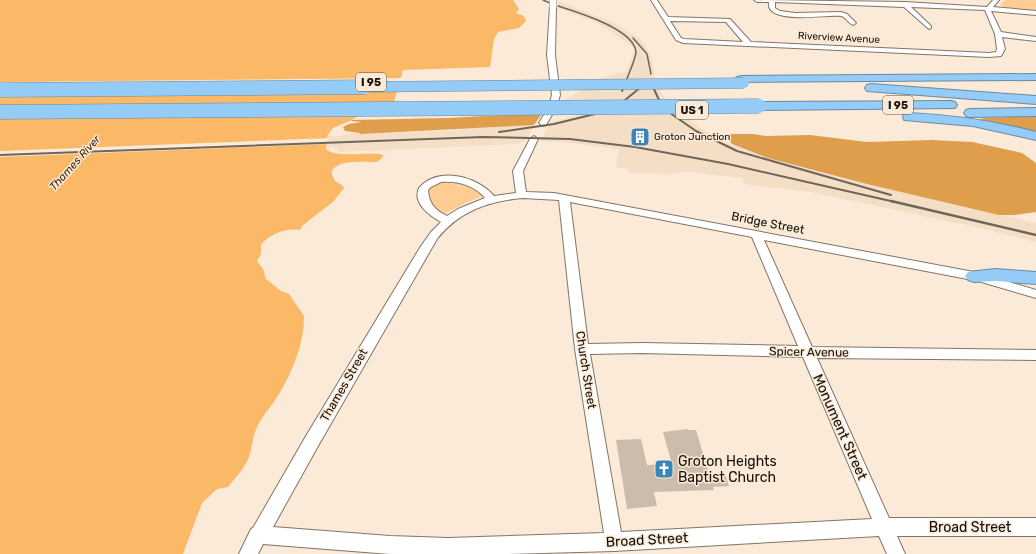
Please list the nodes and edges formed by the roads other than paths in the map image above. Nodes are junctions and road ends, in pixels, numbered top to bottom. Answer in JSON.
{"nodes":[{"id":1,"x":654,"y":0,"type":"edge"},
{"id":2,"x":758,"y":0,"type":"edge"},
{"id":3,"x":773,"y":0,"type":"edge"},
{"id":4,"x":927,"y":0,"type":"edge"},
{"id":5,"x":996,"y":0,"type":"edge"},
{"id":6,"x":553,"y":3,"type":"edge"},
{"id":7,"x":905,"y":4,"type":"junction"},
{"id":8,"x":934,"y":5,"type":"junction"},
{"id":9,"x":988,"y":8,"type":"junction"},
{"id":10,"x":1036,"y":13,"type":"edge"},
{"id":11,"x":665,"y":18,"type":"junction"},
{"id":12,"x":853,"y":23,"type":"dead end"},
{"id":13,"x":929,"y":27,"type":"dead end"},
{"id":14,"x":998,"y":34,"type":"junction"},
{"id":15,"x":1036,"y":38,"type":"edge"},
{"id":16,"x":748,"y":44,"type":"junction"},
{"id":17,"x":991,"y":64,"type":"junction"},
{"id":18,"x":1036,"y":71,"type":"edge"},
{"id":19,"x":1036,"y":77,"type":"edge"},
{"id":20,"x":803,"y":79,"type":"junction"},
{"id":21,"x":743,"y":81,"type":"junction"},
{"id":22,"x":0,"y":86,"type":"edge"},
{"id":23,"x":0,"y":90,"type":"edge"},
{"id":24,"x":1036,"y":100,"type":"edge"},
{"id":25,"x":1036,"y":105,"type":"edge"},
{"id":26,"x":619,"y":107,"type":"joint"},
{"id":27,"x":762,"y":110,"type":"junction"},
{"id":28,"x":0,"y":112,"type":"edge"},
{"id":29,"x":1036,"y":112,"type":"edge"},
{"id":30,"x":815,"y":115,"type":"junction"},
{"id":31,"x":1036,"y":136,"type":"edge"},
{"id":32,"x":521,"y":194,"type":"junction"},
{"id":33,"x":564,"y":198,"type":"junction"},
{"id":34,"x":492,"y":200,"type":"junction"},
{"id":35,"x":448,"y":221,"type":"junction"},
{"id":36,"x":756,"y":234,"type":"junction"},
{"id":37,"x":974,"y":276,"type":"junction"},
{"id":38,"x":1036,"y":278,"type":"edge"},
{"id":39,"x":1036,"y":294,"type":"edge"},
{"id":40,"x":582,"y":349,"type":"junction"},
{"id":41,"x":807,"y":352,"type":"junction"},
{"id":42,"x":1036,"y":355,"type":"edge"},
{"id":43,"x":885,"y":527,"type":"junction"},
{"id":44,"x":1036,"y":527,"type":"edge"},
{"id":45,"x":257,"y":535,"type":"junction"},
{"id":46,"x":614,"y":542,"type":"junction"},
{"id":47,"x":573,"y":549,"type":"edge"},
{"id":48,"x":248,"y":554,"type":"edge"},
{"id":49,"x":896,"y":554,"type":"edge"}],
"edges":[{"from":1,"to":11,"type":"street"},
{"from":2,"to":3,"type":"street"},
{"from":3,"to":7,"type":"street"},
{"from":3,"to":12,"type":"street"},
{"from":4,"to":8,"type":"street"},
{"from":5,"to":9,"type":"street"},
{"from":6,"to":32,"type":"street"},
{"from":7,"to":8,"type":"street"},
{"from":7,"to":13,"type":"street"},
{"from":8,"to":9,"type":"street"},
{"from":9,"to":10,"type":"street"},
{"from":9,"to":14,"type":"street"},
{"from":11,"to":16,"type":"street"},
{"from":11,"to":16,"type":"street","name":"Riverview Avenue"},
{"from":14,"to":15,"type":"street"},
{"from":14,"to":17,"type":"street"},
{"from":16,"to":17,"type":"street","name":"Riverview Avenue"},
{"from":17,"to":18,"type":"highway"},
{"from":17,"to":20,"type":"highway"},
{"from":19,"to":20,"type":"highway","number":"I 95"},
{"from":20,"to":21,"type":"highway","number":"I 95"},
{"from":21,"to":22,"type":"highway","number":"I 95"},
{"from":21,"to":23,"type":"highway","bridge":true},
{"from":21,"to":24,"type":"highway"},
{"from":25,"to":27,"type":"highway","number":"I 95"},
{"from":26,"to":27,"type":"highway","number":"US 1","bridge":true},
{"from":26,"to":28,"type":"highway","number":"I 95","bridge":true},
{"from":27,"to":30,"type":"highway","number":"US 1"},
{"from":29,"to":30,"type":"highway","number":"US 1"},
{"from":30,"to":31,"type":"highway"},
{"from":32,"to":33,"type":"street","name":"Bridge Street"},
{"from":32,"to":34,"type":"street","name":"Bridge Street"},
{"from":33,"to":36,"type":"street","name":"Bridge Street"},
{"from":33,"to":40,"type":"street","name":"Church Street"},
{"from":34,"to":35,"type":"street","name":"Bridge Street"},
{"from":34,"to":35,"type":"street"},
{"from":35,"to":45,"type":"street","name":"Thames Street"},
{"from":36,"to":37,"type":"street","name":"Bridge Street"},
{"from":36,"to":41,"type":"street","name":"Monument Street"},
{"from":37,"to":38,"type":"highway"},
{"from":37,"to":39,"type":"street","name":"Bridge Street"},
{"from":40,"to":41,"type":"street","name":"Spicer Avenue"},
{"from":40,"to":46,"type":"street","name":"Church Street"},
{"from":41,"to":42,"type":"street","name":"Spicer Avenue"},
{"from":41,"to":43,"type":"street","name":"Monument Street"},
{"from":43,"to":44,"type":"street","name":"Broad Street"},
{"from":43,"to":46,"type":"street","name":"Broad Street"},
{"from":43,"to":49,"type":"street","name":"Monument Street"},
{"from":45,"to":47,"type":"street","name":"Broad Street"},
{"from":45,"to":48,"type":"street","name":"Thames Street"},
{"from":46,"to":47,"type":"street","name":"Broad Street"}]}
